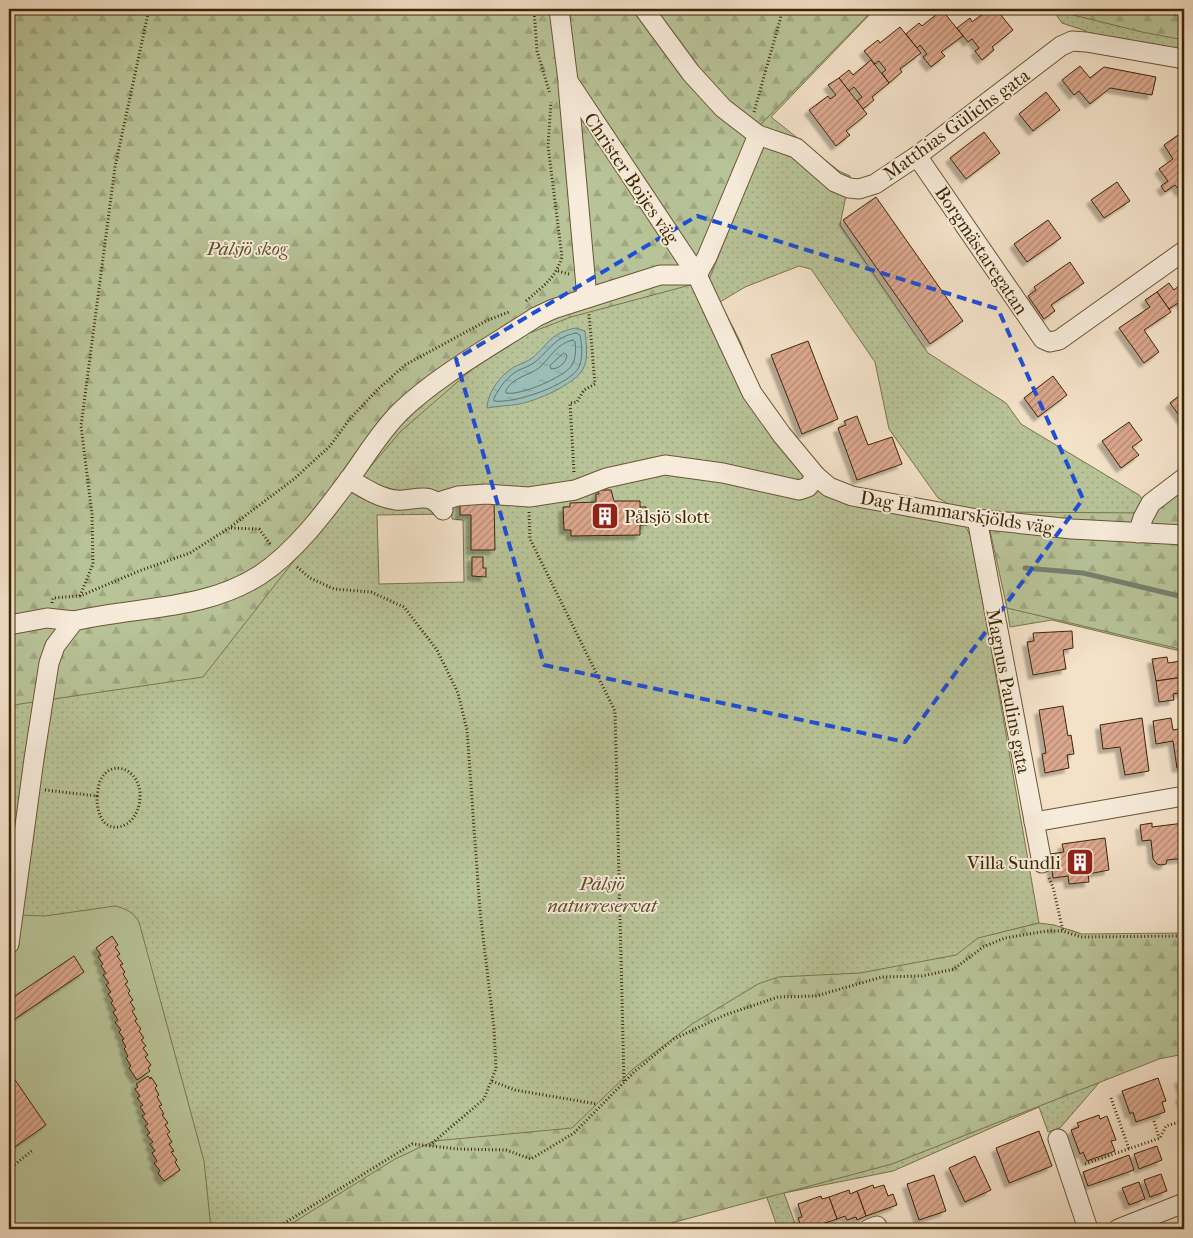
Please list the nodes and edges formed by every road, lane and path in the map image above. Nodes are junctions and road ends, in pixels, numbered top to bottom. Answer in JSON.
{"nodes":[{"id":1,"x":149,"y":9,"type":"edge"},
{"id":2,"x":534,"y":9,"type":"edge"},
{"id":3,"x":559,"y":9,"type":"edge"},
{"id":4,"x":644,"y":9,"type":"edge"},
{"id":5,"x":782,"y":9,"type":"edge"},
{"id":6,"x":1155,"y":9,"type":"edge"},
{"id":7,"x":1184,"y":16,"type":"edge"},
{"id":8,"x":1184,"y":59,"type":"edge"},
{"id":9,"x":568,"y":82,"type":"junction"},
{"id":10,"x":753,"y":132,"type":"junction"},
{"id":11,"x":917,"y":156,"type":"junction"},
{"id":12,"x":1184,"y":251,"type":"edge"},
{"id":13,"x":697,"y":275,"type":"junction"},
{"id":14,"x":588,"y":298,"type":"junction"},
{"id":15,"x":523,"y":303,"type":"dead end"},
{"id":16,"x":517,"y":309,"type":"dead end"},
{"id":17,"x":816,"y":476,"type":"junction"},
{"id":18,"x":1184,"y":478,"type":"edge"},
{"id":19,"x":349,"y":479,"type":"junction"},
{"id":20,"x":575,"y":490,"type":"junction"},
{"id":21,"x":529,"y":496,"type":"junction"},
{"id":22,"x":977,"y":519,"type":"junction"},
{"id":23,"x":229,"y":528,"type":"junction"},
{"id":24,"x":1138,"y":533,"type":"junction"},
{"id":25,"x":1184,"y":535,"type":"edge"},
{"id":26,"x":284,"y":556,"type":"junction"},
{"id":27,"x":74,"y":621,"type":"junction"},
{"id":28,"x":9,"y":625,"type":"edge"},
{"id":29,"x":30,"y":788,"type":"junction"},
{"id":30,"x":97,"y":796,"type":"junction"},
{"id":31,"x":1184,"y":796,"type":"edge"},
{"id":32,"x":1034,"y":822,"type":"junction"},
{"id":33,"x":1042,"y":863,"type":"joint"},
{"id":34,"x":1062,"y":931,"type":"junction"},
{"id":35,"x":1184,"y":936,"type":"edge"},
{"id":36,"x":9,"y":944,"type":"edge"},
{"id":37,"x":492,"y":1081,"type":"junction"},
{"id":38,"x":624,"y":1081,"type":"junction"},
{"id":39,"x":1111,"y":1098,"type":"dead end"},
{"id":40,"x":597,"y":1104,"type":"dead end"},
{"id":41,"x":1183,"y":1120,"type":"edge"},
{"id":42,"x":1154,"y":1121,"type":"dead end"},
{"id":43,"x":1160,"y":1138,"type":"junction"},
{"id":44,"x":1058,"y":1139,"type":"dead end"},
{"id":45,"x":429,"y":1146,"type":"junction"},
{"id":46,"x":1129,"y":1149,"type":"junction"},
{"id":47,"x":33,"y":1150,"type":"dead end"},
{"id":48,"x":9,"y":1169,"type":"edge"},
{"id":49,"x":1068,"y":1170,"type":"junction"},
{"id":50,"x":1184,"y":1203,"type":"edge"},
{"id":51,"x":9,"y":1222,"type":"edge"},
{"id":52,"x":19,"y":1229,"type":"edge"},
{"id":53,"x":275,"y":1229,"type":"edge"},
{"id":54,"x":1088,"y":1229,"type":"edge"},
{"id":55,"x":1118,"y":1229,"type":"edge"}],
"edges":[{"from":1,"to":23,"type":"path"},
{"from":2,"to":15,"type":"path"},
{"from":3,"to":9,"type":"street","name":"Christer Boijes väg"},
{"from":4,"to":10,"type":"street","name":"Matthias Gülichs gata"},
{"from":5,"to":10,"type":"path"},
{"from":6,"to":7,"type":"path"},
{"from":8,"to":11,"type":"street","name":"Matthias Gülichs gata"},
{"from":9,"to":13,"type":"street","name":"Christer Boijes väg"},
{"from":9,"to":14,"type":"street","name":"Christer Boijes väg"},
{"from":10,"to":11,"type":"street","name":"Matthias Gülichs gata"},
{"from":10,"to":13,"type":"street"},
{"from":11,"to":12,"type":"street","name":"Borgmästaregatan"},
{"from":13,"to":14,"type":"street"},
{"from":13,"to":17,"type":"street","name":"Dag Hammarskjölds väg"},
{"from":14,"to":19,"type":"street"},
{"from":14,"to":20,"type":"path"},
{"from":16,"to":23,"type":"path"},
{"from":17,"to":20,"type":"street"},
{"from":17,"to":22,"type":"street","name":"Dag Hammarskjölds väg"},
{"from":18,"to":24,"type":"street"},
{"from":19,"to":21,"type":"street"},
{"from":19,"to":26,"type":"street"},
{"from":20,"to":21,"type":"street"},
{"from":21,"to":38,"type":"path"},
{"from":22,"to":24,"type":"street","name":"Dag Hammarskjölds väg"},
{"from":22,"to":32,"type":"street","name":"Magnus Paulins gata"},
{"from":23,"to":26,"type":"path"},
{"from":24,"to":25,"type":"street","name":"Dag Hammarskjölds väg"},
{"from":26,"to":27,"type":"street"},
{"from":26,"to":37,"type":"path"},
{"from":27,"to":28,"type":"street"},
{"from":27,"to":29,"type":"street"},
{"from":29,"to":30,"type":"path"},
{"from":29,"to":36,"type":"street"},
{"from":30,"to":30,"type":"path"},
{"from":31,"to":32,"type":"street"},
{"from":32,"to":33,"type":"street","name":"Magnus Paulins gata"},
{"from":33,"to":34,"type":"path"},
{"from":34,"to":35,"type":"path"},
{"from":34,"to":38,"type":"path"},
{"from":37,"to":40,"type":"path"},
{"from":37,"to":45,"type":"path"},
{"from":38,"to":45,"type":"path"},
{"from":39,"to":46,"type":"path"},
{"from":41,"to":43,"type":"path"},
{"from":42,"to":43,"type":"path"},
{"from":43,"to":46,"type":"path"},
{"from":44,"to":49,"type":"street"},
{"from":45,"to":53,"type":"path"},
{"from":46,"to":49,"type":"path"},
{"from":47,"to":48,"type":"path"},
{"from":49,"to":54,"type":"street"},
{"from":50,"to":55,"type":"street"},
{"from":51,"to":52,"type":"path"}]}
